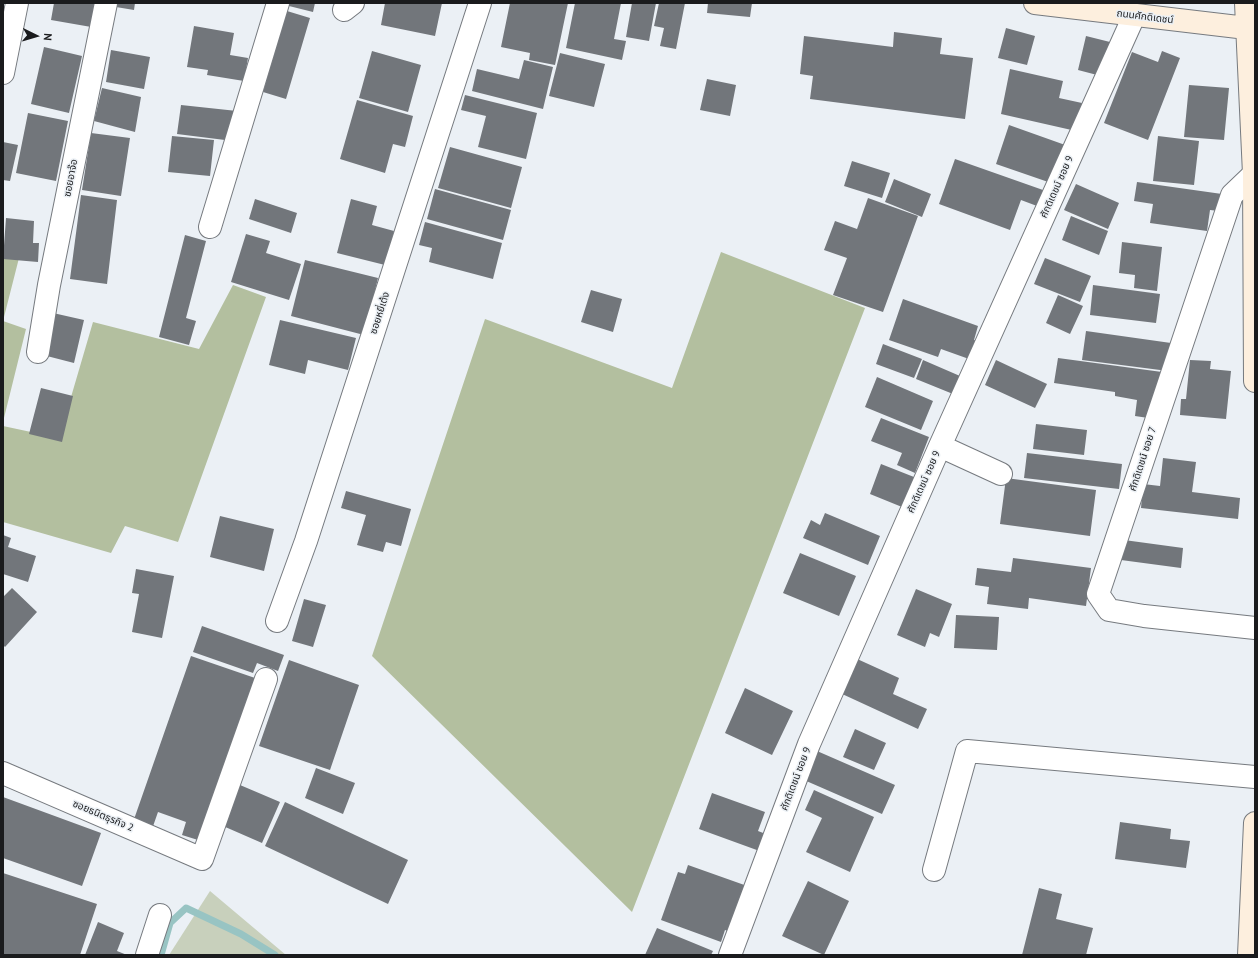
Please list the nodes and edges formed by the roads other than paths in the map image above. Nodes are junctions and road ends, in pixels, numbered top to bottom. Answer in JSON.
{"nodes":[{"id":1,"x":17,"y":3,"type":"edge"},
{"id":2,"x":106,"y":3,"type":"edge"},
{"id":3,"x":278,"y":3,"type":"edge"},
{"id":4,"x":480,"y":3,"type":"edge"},
{"id":5,"x":1035,"y":3,"type":"edge"},
{"id":6,"x":1246,"y":3,"type":"edge"},
{"id":7,"x":1134,"y":16,"type":"junction"},
{"id":8,"x":1251,"y":29,"type":"edge"},
{"id":9,"x":3,"y":74,"type":"edge"},
{"id":10,"x":1254,"y":174,"type":"junction"},
{"id":11,"x":210,"y":227,"type":"dead end"},
{"id":12,"x":38,"y":352,"type":"dead end"},
{"id":13,"x":1255,"y":381,"type":"edge"},
{"id":14,"x":940,"y":446,"type":"junction"},
{"id":15,"x":1001,"y":474,"type":"dead end"},
{"id":16,"x":277,"y":621,"type":"dead end"},
{"id":17,"x":1255,"y":628,"type":"edge"},
{"id":18,"x":266,"y":679,"type":"dead end"},
{"id":19,"x":3,"y":773,"type":"edge"},
{"id":20,"x":1255,"y":777,"type":"edge"},
{"id":21,"x":1255,"y":823,"type":"edge"},
{"id":22,"x":934,"y":870,"type":"dead end"},
{"id":23,"x":160,"y":915,"type":"dead end"},
{"id":24,"x":147,"y":955,"type":"edge"},
{"id":25,"x":730,"y":955,"type":"edge"},
{"id":26,"x":1249,"y":955,"type":"edge"}],
"edges":[{"from":1,"to":9,"type":"street"},
{"from":2,"to":12,"type":"street","name":"ซอยอาจ๊อ"},
{"from":3,"to":11,"type":"street"},
{"from":4,"to":16,"type":"street","name":"ซอยหยี่เต้ง"},
{"from":5,"to":7,"type":"main road","name":"ถนนศักดิเดชน์"},
{"from":6,"to":8,"type":"main road"},
{"from":7,"to":8,"type":"main road","name":"ถนนศักดิเดชน์"},
{"from":7,"to":14,"type":"street","name":"ศักดิเดชน์ ซอย 9"},
{"from":8,"to":10,"type":"main road"},
{"from":10,"to":13,"type":"main road"},
{"from":10,"to":17,"type":"street","name":"ศักดิเดชน์ ซอย 7"},
{"from":14,"to":15,"type":"street"},
{"from":14,"to":25,"type":"street","name":"ศักดิเดชน์ ซอย 9"},
{"from":18,"to":19,"type":"street","name":"ซอยธนิตธุรกิจ 2"},
{"from":20,"to":22,"type":"street"},
{"from":21,"to":26,"type":"main road"},
{"from":23,"to":24,"type":"street"}]}
